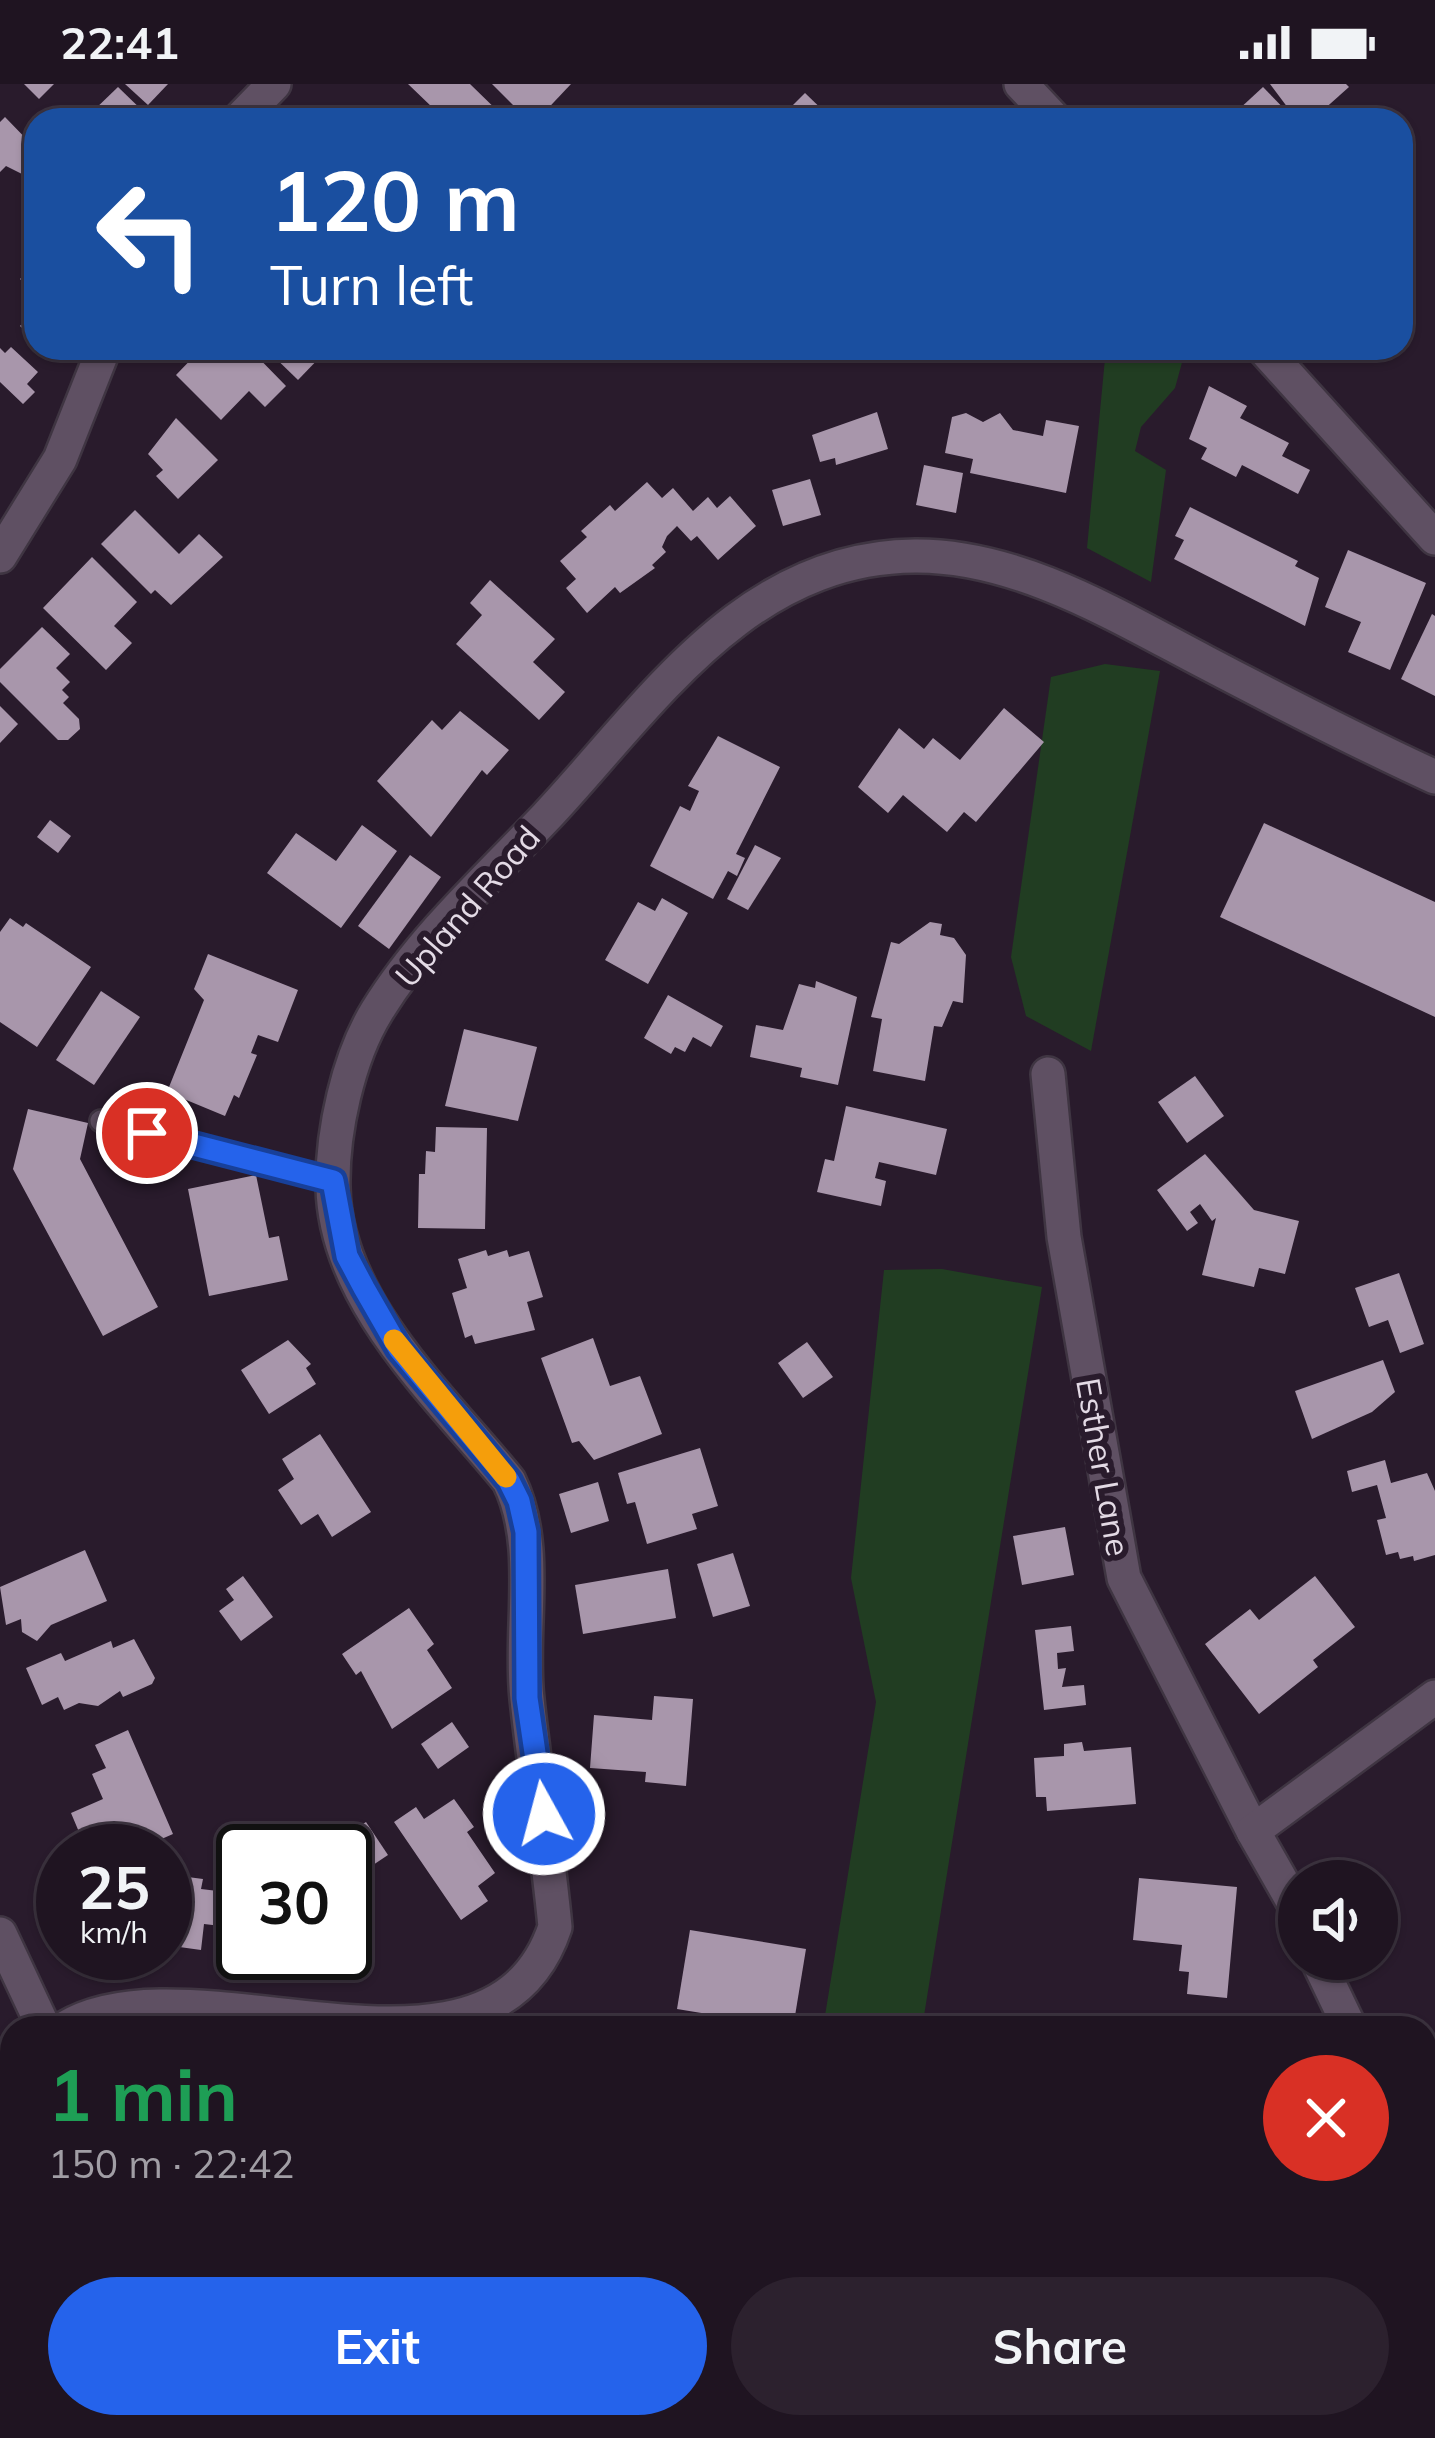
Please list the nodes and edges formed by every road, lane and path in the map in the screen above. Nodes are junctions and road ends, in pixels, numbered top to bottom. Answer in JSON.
{"nodes":[{"id":1,"x":274,"y":84,"type":"edge"},
{"id":2,"x":1021,"y":84,"type":"edge"},
{"id":3,"x":251,"y":108,"type":"edge"},
{"id":4,"x":1044,"y":108,"type":"edge"},
{"id":5,"x":99,"y":360,"type":"edge"},
{"id":6,"x":1273,"y":360,"type":"edge"},
{"id":7,"x":1435,"y":538,"type":"edge"},
{"id":8,"x":0,"y":556,"type":"edge"},
{"id":9,"x":1435,"y":777,"type":"edge"},
{"id":10,"x":1048,"y":1075,"type":"dead end"},
{"id":11,"x":101,"y":1121,"type":"dead end"},
{"id":12,"x":333,"y":1181,"type":"junction"},
{"id":13,"x":1435,"y":1697,"type":"edge"},
{"id":14,"x":1253,"y":1831,"type":"junction"},
{"id":15,"x":1278,"y":1875,"type":"edge"},
{"id":16,"x":0,"y":1934,"type":"edge"},
{"id":17,"x":1326,"y":1980,"type":"edge"},
{"id":18,"x":38,"y":2016,"type":"edge"},
{"id":19,"x":85,"y":2016,"type":"edge"},
{"id":20,"x":274,"y":2016,"type":"edge"},
{"id":21,"x":463,"y":2016,"type":"edge"},
{"id":22,"x":1344,"y":2016,"type":"edge"}],
"edges":[{"from":1,"to":3,"type":"street"},
{"from":2,"to":4,"type":"street"},
{"from":5,"to":8,"type":"street"},
{"from":6,"to":7,"type":"street"},
{"from":9,"to":12,"type":"street","name":"Upland Road"},
{"from":10,"to":14,"type":"street","name":"Esther Lane"},
{"from":11,"to":12,"type":"lane"},
{"from":12,"to":21,"type":"street","name":"Upland Road"},
{"from":13,"to":14,"type":"street"},
{"from":14,"to":15,"type":"street","name":"Esther Lane"},
{"from":16,"to":18,"type":"street"},
{"from":17,"to":22,"type":"street"},
{"from":19,"to":20,"type":"street","name":"Upland Road"}]}
